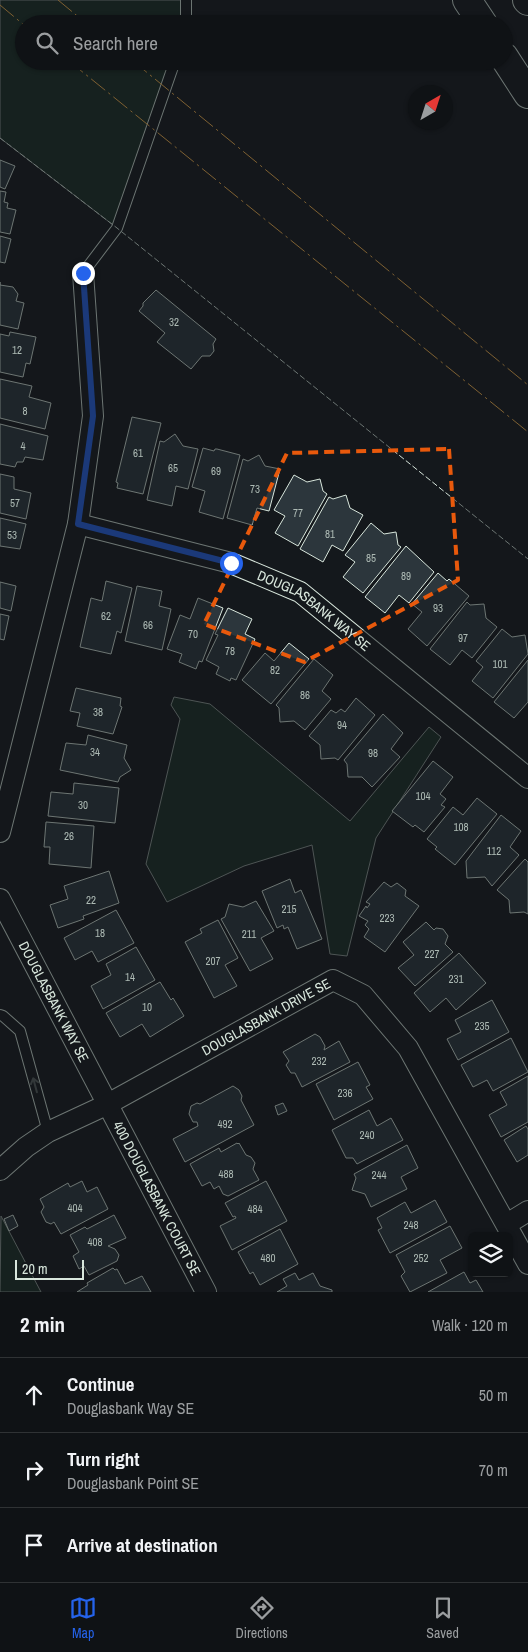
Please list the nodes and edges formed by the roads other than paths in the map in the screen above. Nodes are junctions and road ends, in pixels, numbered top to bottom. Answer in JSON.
{"nodes":[{"id":1,"x":186,"y":0,"type":"edge"},
{"id":2,"x":467,"y":0,"type":"edge"},
{"id":3,"x":186,"y":15,"type":"edge"},
{"id":4,"x":476,"y":15,"type":"edge"},
{"id":5,"x":172,"y":70,"type":"edge"},
{"id":6,"x":512,"y":70,"type":"edge"},
{"id":7,"x":528,"y":94,"type":"edge"},
{"id":8,"x":83,"y":273,"type":"joint"},
{"id":9,"x":78,"y":524,"type":"junction"},
{"id":10,"x":528,"y":778,"type":"edge"},
{"id":11,"x":0,"y":832,"type":"edge"},
{"id":12,"x":0,"y":899,"type":"edge"},
{"id":13,"x":0,"y":1015,"type":"edge"},
{"id":14,"x":106,"y":1104,"type":"junction"},
{"id":15,"x":48,"y":1132,"type":"junction"},
{"id":16,"x":0,"y":1170,"type":"edge"},
{"id":17,"x":528,"y":1211,"type":"edge"},
{"id":18,"x":507,"y":1224,"type":"junction"},
{"id":19,"x":528,"y":1264,"type":"edge"},
{"id":20,"x":206,"y":1292,"type":"edge"}],
"edges":[{"from":1,"to":3,"type":"lane"},
{"from":2,"to":4,"type":"highway"},
{"from":5,"to":8,"type":"lane"},
{"from":6,"to":7,"type":"highway"},
{"from":8,"to":9,"type":"street"},
{"from":9,"to":10,"type":"street","name":"DOUGLASBANK WAY SE"},
{"from":9,"to":11,"type":"street"},
{"from":12,"to":14,"type":"street","name":"DOUGLASBANK WAY SE"},
{"from":15,"to":13,"type":"lane","one_way":true},
{"from":14,"to":15,"type":"street","name":"DOUGLASBANK DRIVE SE"},
{"from":14,"to":18,"type":"street","name":"DOUGLASBANK DRIVE SE"},
{"from":14,"to":20,"type":"street","name":"400 DOUGLASBANK COURT SE"},
{"from":15,"to":16,"type":"street","name":"DOUGLASBANK DRIVE SE"},
{"from":17,"to":18,"type":"street"},
{"from":18,"to":19,"type":"street","name":"DOUGLASBANK DRIVE SE"}]}
